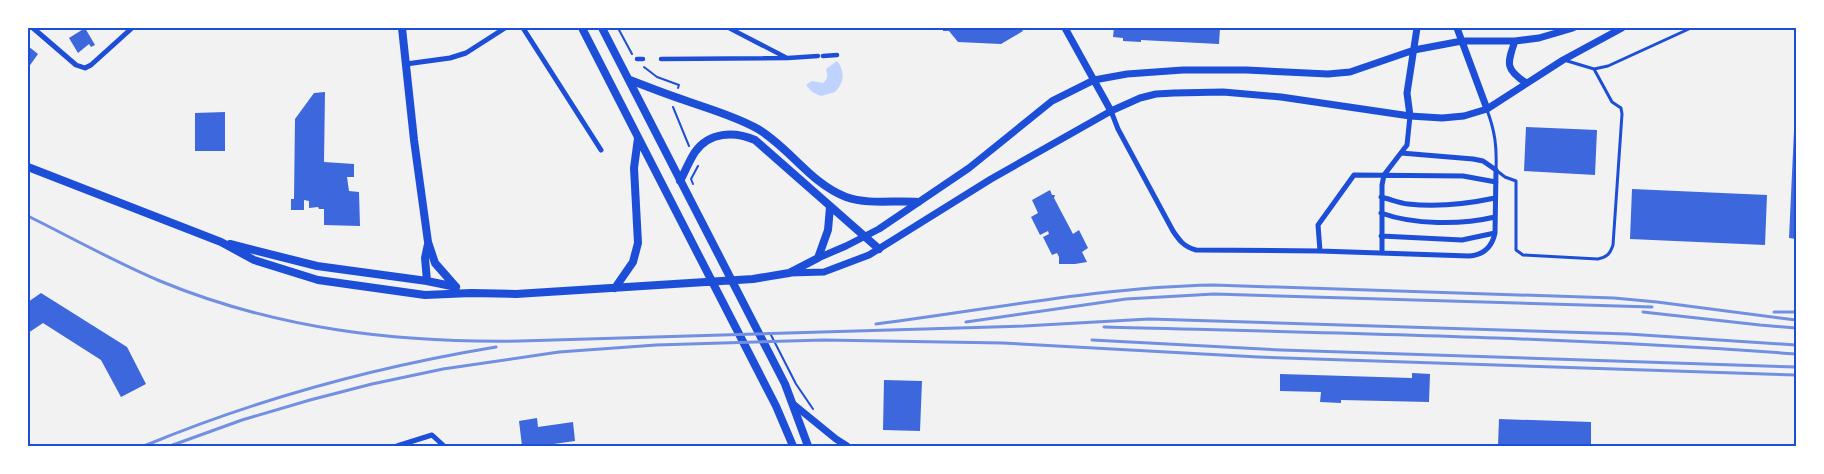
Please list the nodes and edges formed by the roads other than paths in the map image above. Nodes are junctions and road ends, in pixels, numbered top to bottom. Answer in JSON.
{"nodes":[{"id":1,"x":33,"y":28,"type":"edge"},
{"id":2,"x":132,"y":28,"type":"edge"},
{"id":3,"x":402,"y":28,"type":"edge"},
{"id":4,"x":505,"y":28,"type":"edge"},
{"id":5,"x":523,"y":28,"type":"edge"},
{"id":6,"x":582,"y":28,"type":"edge"},
{"id":7,"x":602,"y":28,"type":"edge"},
{"id":8,"x":729,"y":28,"type":"edge"},
{"id":9,"x":1065,"y":28,"type":"edge"},
{"id":10,"x":1417,"y":28,"type":"edge"},
{"id":11,"x":1457,"y":28,"type":"edge"},
{"id":12,"x":1573,"y":28,"type":"edge"},
{"id":13,"x":1622,"y":28,"type":"edge"},
{"id":14,"x":1691,"y":28,"type":"edge"},
{"id":15,"x":1462,"y":41,"type":"junction"},
{"id":16,"x":1515,"y":41,"type":"junction"},
{"id":17,"x":1414,"y":50,"type":"junction"},
{"id":18,"x":837,"y":55,"type":"dead end"},
{"id":19,"x":788,"y":58,"type":"junction"},
{"id":20,"x":637,"y":59,"type":"dead end"},
{"id":21,"x":643,"y":59,"type":"dead end"},
{"id":22,"x":661,"y":59,"type":"dead end"},
{"id":23,"x":1563,"y":60,"type":"junction"},
{"id":24,"x":406,"y":64,"type":"junction"},
{"id":25,"x":1594,"y":68,"type":"junction"},
{"id":26,"x":630,"y":80,"type":"junction"},
{"id":27,"x":1094,"y":80,"type":"junction"},
{"id":28,"x":1526,"y":84,"type":"junction"},
{"id":29,"x":1487,"y":109,"type":"junction"},
{"id":30,"x":1110,"y":111,"type":"junction"},
{"id":31,"x":1410,"y":116,"type":"junction"},
{"id":32,"x":638,"y":138,"type":"junction"},
{"id":33,"x":601,"y":150,"type":"dead end"},
{"id":34,"x":1401,"y":153,"type":"junction"},
{"id":35,"x":28,"y":167,"type":"edge"},
{"id":36,"x":1496,"y":170,"type":"junction"},
{"id":37,"x":1384,"y":175,"type":"junction"},
{"id":38,"x":1496,"y":182,"type":"junction"},
{"id":39,"x":682,"y":184,"type":"junction"},
{"id":40,"x":1381,"y":197,"type":"junction"},
{"id":41,"x":1495,"y":198,"type":"junction"},
{"id":42,"x":918,"y":202,"type":"junction"},
{"id":43,"x":830,"y":207,"type":"junction"},
{"id":44,"x":1381,"y":213,"type":"junction"},
{"id":45,"x":1495,"y":217,"type":"junction"},
{"id":46,"x":1495,"y":233,"type":"junction"},
{"id":47,"x":1381,"y":236,"type":"junction"},
{"id":48,"x":864,"y":237,"type":"junction"},
{"id":49,"x":220,"y":242,"type":"junction"},
{"id":50,"x":428,"y":242,"type":"junction"},
{"id":51,"x":879,"y":249,"type":"junction"},
{"id":52,"x":1320,"y":250,"type":"junction"},
{"id":53,"x":1382,"y":253,"type":"junction"},
{"id":54,"x":818,"y":258,"type":"junction"},
{"id":55,"x":435,"y":263,"type":"junction"},
{"id":56,"x":789,"y":273,"type":"junction"},
{"id":57,"x":427,"y":281,"type":"junction"},
{"id":58,"x":456,"y":287,"type":"junction"},
{"id":59,"x":615,"y":288,"type":"junction"},
{"id":60,"x":471,"y":293,"type":"junction"},
{"id":61,"x":425,"y":295,"type":"junction"},
{"id":62,"x":793,"y":404,"type":"junction"},
{"id":63,"x":791,"y":445,"type":"edge"},
{"id":64,"x":397,"y":446,"type":"edge"},
{"id":65,"x":444,"y":446,"type":"edge"},
{"id":66,"x":808,"y":446,"type":"edge"},
{"id":67,"x":847,"y":446,"type":"edge"}],
"edges":[{"from":1,"to":2,"type":"street"},
{"from":3,"to":24,"type":"main road"},
{"from":4,"to":24,"type":"street"},
{"from":5,"to":33,"type":"street"},
{"from":6,"to":32,"type":"main road"},
{"from":7,"to":26,"type":"main road"},
{"from":8,"to":19,"type":"street"},
{"from":9,"to":27,"type":"street"},
{"from":10,"to":17,"type":"street"},
{"from":11,"to":15,"type":"street"},
{"from":12,"to":16,"type":"street"},
{"from":13,"to":23,"type":"street"},
{"from":14,"to":25,"type":"lane"},
{"from":15,"to":16,"type":"street"},
{"from":15,"to":17,"type":"street"},
{"from":15,"to":29,"type":"street"},
{"from":16,"to":28,"type":"street"},
{"from":17,"to":27,"type":"street"},
{"from":17,"to":31,"type":"street"},
{"from":18,"to":19,"type":"street"},
{"from":19,"to":22,"type":"street"},
{"from":20,"to":21,"type":"street"},
{"from":23,"to":25,"type":"lane"},
{"from":23,"to":28,"type":"street"},
{"from":24,"to":50,"type":"main road"},
{"from":25,"to":36,"type":"lane"},
{"from":26,"to":39,"type":"main road"},
{"from":26,"to":42,"type":"main road"},
{"from":27,"to":30,"type":"street"},
{"from":27,"to":42,"type":"street"},
{"from":28,"to":29,"type":"street"},
{"from":29,"to":31,"type":"street"},
{"from":29,"to":36,"type":"lane"},
{"from":30,"to":31,"type":"street"},
{"from":30,"to":51,"type":"street"},
{"from":30,"to":52,"type":"street"},
{"from":31,"to":34,"type":"street"},
{"from":32,"to":59,"type":"main road"},
{"from":32,"to":63,"type":"main road"},
{"from":34,"to":36,"type":"street"},
{"from":34,"to":37,"type":"street"},
{"from":35,"to":49,"type":"main road"},
{"from":36,"to":38,"type":"street"},
{"from":37,"to":38,"type":"street"},
{"from":37,"to":40,"type":"street"},
{"from":37,"to":52,"type":"street"},
{"from":38,"to":41,"type":"street"},
{"from":39,"to":43,"type":"main road"},
{"from":39,"to":62,"type":"main road"},
{"from":40,"to":41,"type":"street"},
{"from":40,"to":44,"type":"street"},
{"from":41,"to":45,"type":"street"},
{"from":42,"to":48,"type":"street"},
{"from":43,"to":48,"type":"main road"},
{"from":43,"to":54,"type":"main road"},
{"from":44,"to":45,"type":"street"},
{"from":44,"to":47,"type":"street"},
{"from":45,"to":46,"type":"street"},
{"from":46,"to":47,"type":"street"},
{"from":46,"to":53,"type":"street"},
{"from":47,"to":53,"type":"street"},
{"from":48,"to":51,"type":"main road"},
{"from":48,"to":54,"type":"street"},
{"from":49,"to":57,"type":"main road"},
{"from":49,"to":61,"type":"main road"},
{"from":50,"to":55,"type":"main road"},
{"from":50,"to":57,"type":"main road"},
{"from":51,"to":56,"type":"street"},
{"from":52,"to":53,"type":"street"},
{"from":54,"to":56,"type":"main road"},
{"from":55,"to":57,"type":"main road"},
{"from":55,"to":58,"type":"main road"},
{"from":56,"to":59,"type":"main road"},
{"from":57,"to":58,"type":"main road"},
{"from":57,"to":61,"type":"main road"},
{"from":58,"to":60,"type":"main road"},
{"from":59,"to":60,"type":"main road"},
{"from":60,"to":61,"type":"main road"},
{"from":62,"to":66,"type":"main road"},
{"from":62,"to":67,"type":"street"},
{"from":64,"to":65,"type":"street"}]}
